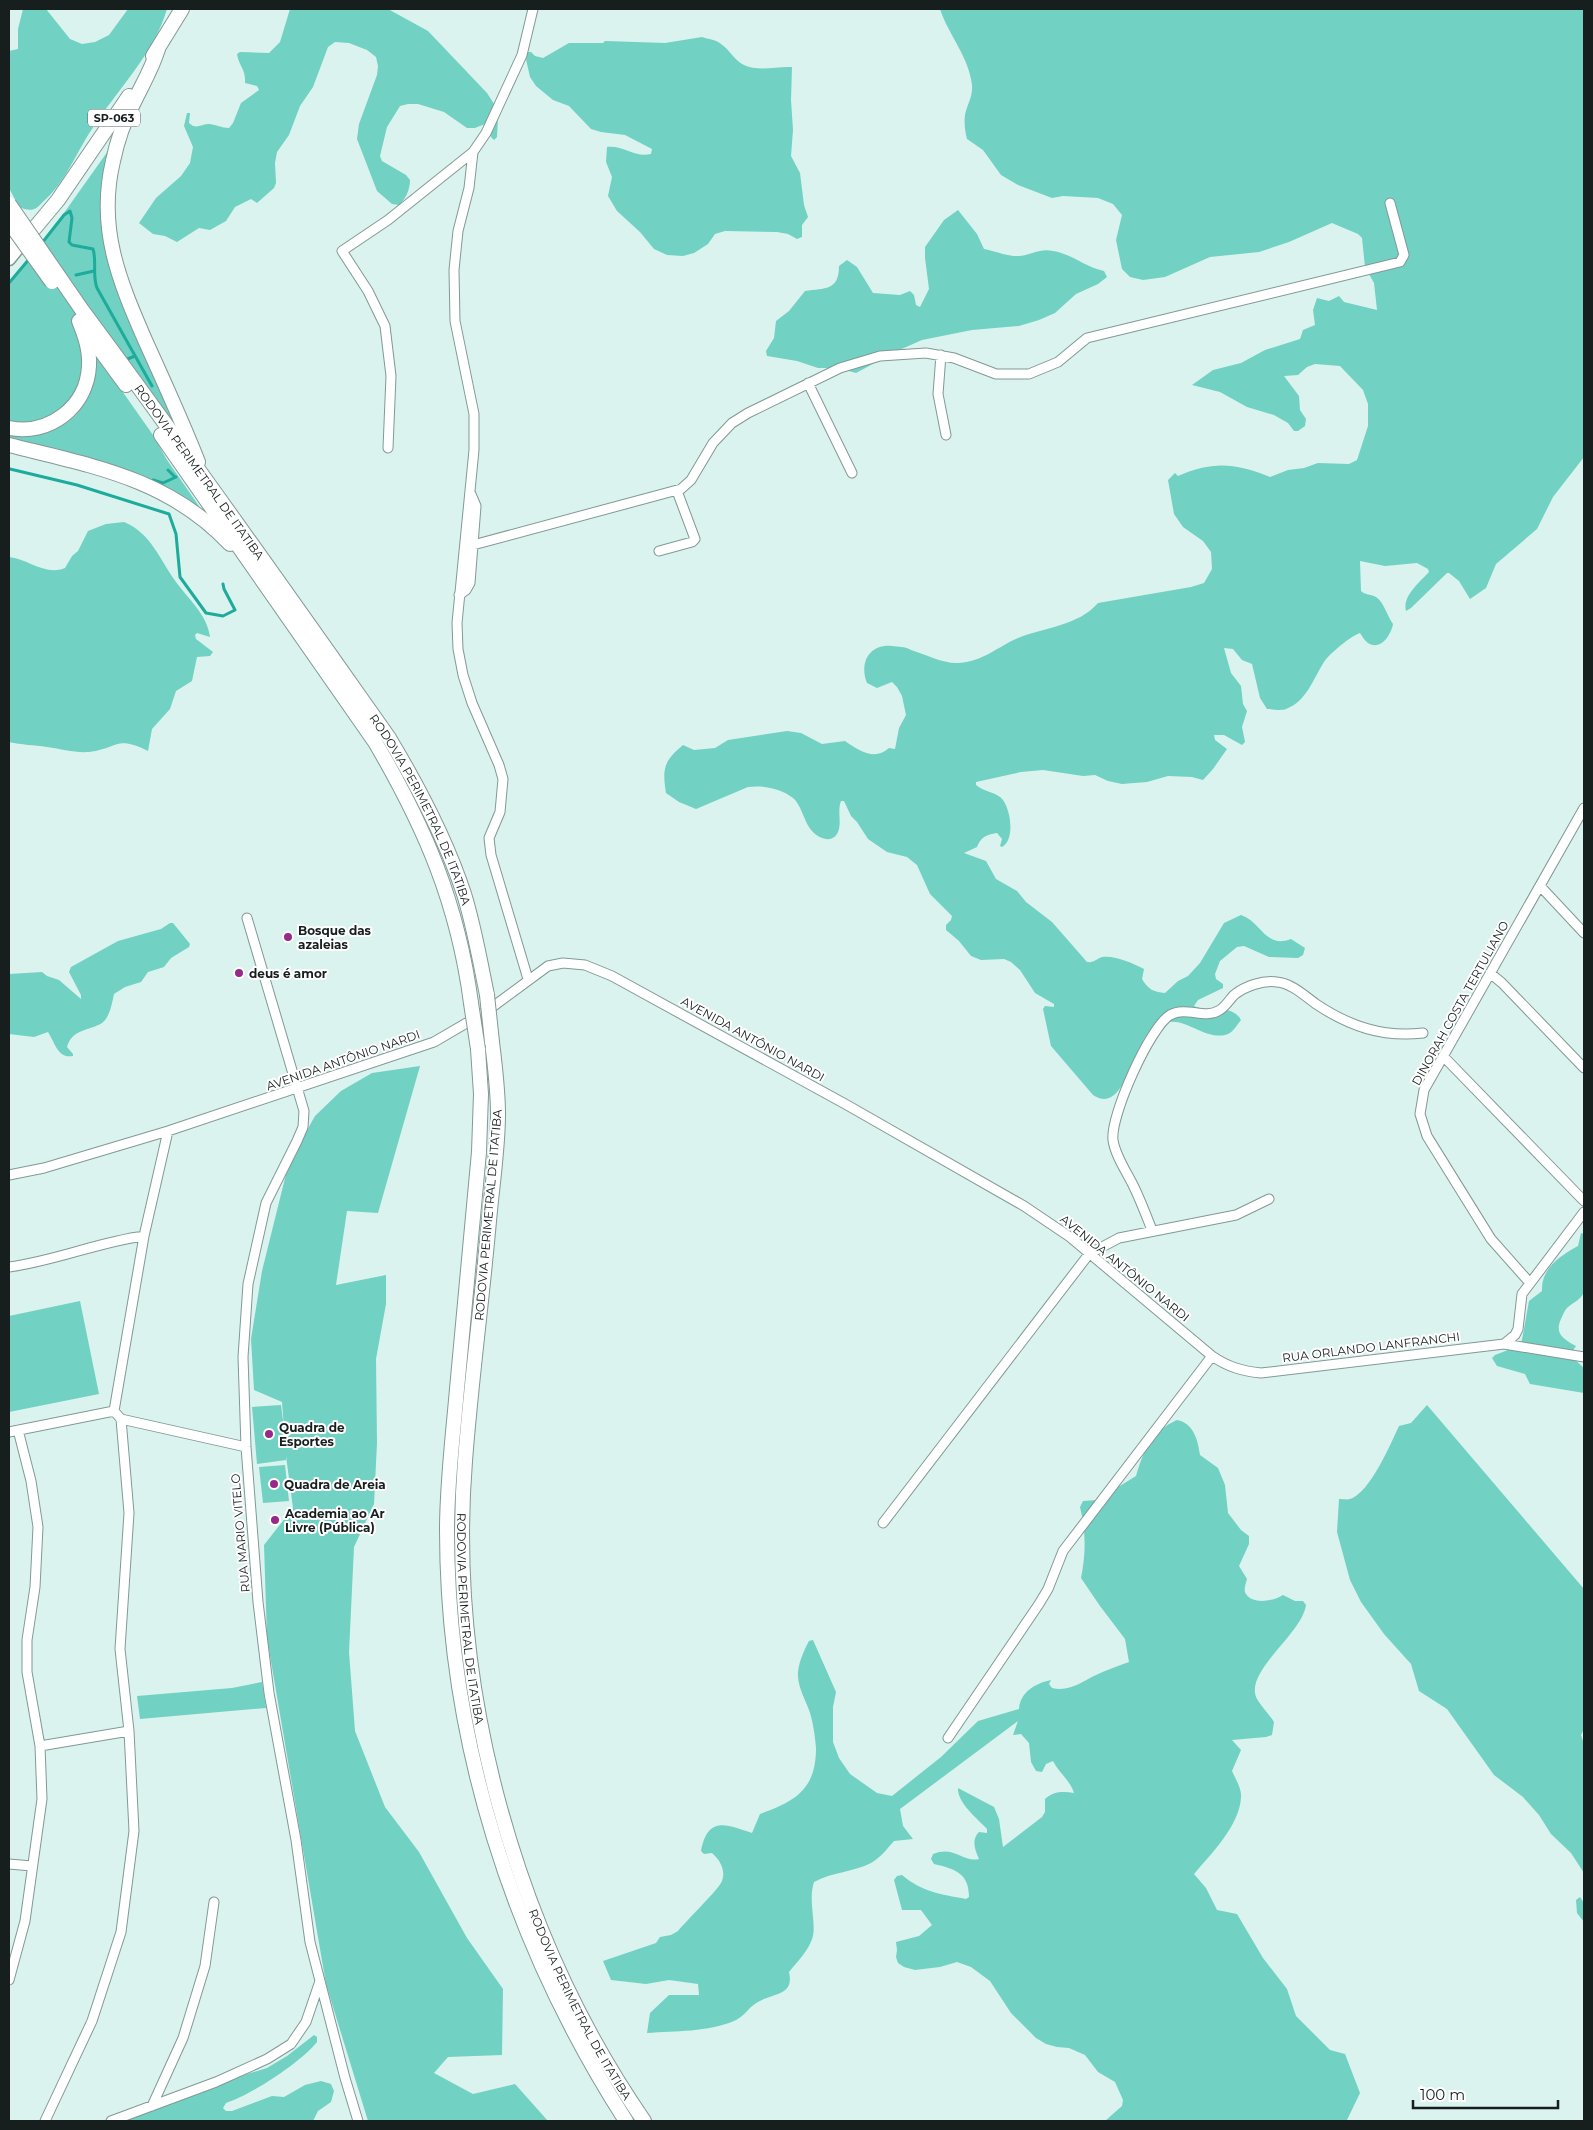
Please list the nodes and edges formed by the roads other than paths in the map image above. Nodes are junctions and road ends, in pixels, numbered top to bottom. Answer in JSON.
{"nodes":[{"id":1,"x":182,"y":9,"type":"edge"},
{"id":2,"x":533,"y":9,"type":"edge"},
{"id":3,"x":158,"y":49,"type":"junction"},
{"id":4,"x":473,"y":152,"type":"junction"},
{"id":5,"x":1390,"y":203,"type":"dead end"},
{"id":6,"x":9,"y":204,"type":"edge"},
{"id":7,"x":9,"y":222,"type":"edge"},
{"id":8,"x":33,"y":230,"type":"junction"},
{"id":9,"x":9,"y":247,"type":"edge"},
{"id":10,"x":9,"y":259,"type":"edge"},
{"id":11,"x":79,"y":316,"type":"junction"},
{"id":12,"x":941,"y":355,"type":"junction"},
{"id":13,"x":808,"y":383,"type":"junction"},
{"id":14,"x":9,"y":428,"type":"edge"},
{"id":15,"x":946,"y":435,"type":"dead end"},
{"id":16,"x":9,"y":445,"type":"edge"},
{"id":17,"x":388,"y":448,"type":"dead end"},
{"id":18,"x":852,"y":473,"type":"dead end"},
{"id":19,"x":203,"y":474,"type":"junction"},
{"id":20,"x":677,"y":491,"type":"junction"},
{"id":21,"x":470,"y":492,"type":"junction"},
{"id":22,"x":473,"y":545,"type":"junction"},
{"id":23,"x":659,"y":551,"type":"dead end"},
{"id":24,"x":247,"y":560,"type":"junction"},
{"id":25,"x":459,"y":595,"type":"junction"},
{"id":26,"x":1584,"y":808,"type":"edge"},
{"id":27,"x":1541,"y":887,"type":"junction"},
{"id":28,"x":247,"y":918,"type":"dead end"},
{"id":29,"x":1584,"y":933,"type":"edge"},
{"id":30,"x":1490,"y":973,"type":"junction"},
{"id":31,"x":528,"y":980,"type":"junction"},
{"id":32,"x":1422,"y":1033,"type":"dead end"},
{"id":33,"x":1444,"y":1056,"type":"junction"},
{"id":34,"x":1584,"y":1068,"type":"edge"},
{"id":35,"x":298,"y":1088,"type":"junction"},
{"id":36,"x":168,"y":1131,"type":"junction"},
{"id":37,"x":9,"y":1175,"type":"edge"},
{"id":38,"x":1269,"y":1199,"type":"dead end"},
{"id":39,"x":1584,"y":1201,"type":"edge"},
{"id":40,"x":1584,"y":1212,"type":"edge"},
{"id":41,"x":1152,"y":1230,"type":"junction"},
{"id":42,"x":144,"y":1236,"type":"junction"},
{"id":43,"x":1089,"y":1254,"type":"junction"},
{"id":44,"x":9,"y":1267,"type":"edge"},
{"id":45,"x":1530,"y":1283,"type":"junction"},
{"id":46,"x":1504,"y":1344,"type":"junction"},
{"id":47,"x":1212,"y":1356,"type":"junction"},
{"id":48,"x":1584,"y":1357,"type":"edge"},
{"id":49,"x":1241,"y":1371,"type":"joint"},
{"id":50,"x":114,"y":1411,"type":"junction"},
{"id":51,"x":121,"y":1419,"type":"junction"},
{"id":52,"x":18,"y":1430,"type":"junction"},
{"id":53,"x":9,"y":1432,"type":"edge"},
{"id":54,"x":246,"y":1447,"type":"junction"},
{"id":55,"x":884,"y":1522,"type":"dead end"},
{"id":56,"x":129,"y":1731,"type":"junction"},
{"id":57,"x":948,"y":1738,"type":"dead end"},
{"id":58,"x":40,"y":1746,"type":"junction"},
{"id":59,"x":9,"y":1864,"type":"edge"},
{"id":60,"x":32,"y":1866,"type":"junction"},
{"id":61,"x":214,"y":1902,"type":"dead end"},
{"id":62,"x":9,"y":1980,"type":"edge"},
{"id":63,"x":320,"y":1981,"type":"junction"},
{"id":64,"x":152,"y":2106,"type":"junction"},
{"id":65,"x":46,"y":2121,"type":"edge"},
{"id":66,"x":111,"y":2121,"type":"edge"},
{"id":67,"x":358,"y":2121,"type":"edge"},
{"id":68,"x":626,"y":2121,"type":"edge"},
{"id":69,"x":644,"y":2121,"type":"edge"}],
"edges":[{"from":1,"to":3,"type":"highway","number":"SP-063"},
{"from":2,"to":4,"type":"street"},
{"from":3,"to":8,"type":"highway","number":"SP-063"},
{"from":3,"to":19,"type":"highway"},
{"from":4,"to":17,"type":"street"},
{"from":4,"to":21,"type":"street"},
{"from":5,"to":12,"type":"street"},
{"from":6,"to":11,"type":"highway","name":"RODOVIA PERIMETRAL DE ITATIBA","bridge":true},
{"from":7,"to":11,"type":"highway","name":"RODOVIA PERIMETRAL DE ITATIBA","bridge":true},
{"from":8,"to":9,"type":"highway"},
{"from":8,"to":10,"type":"main road","number":"SP-063"},
{"from":11,"to":14,"type":"highway"},
{"from":11,"to":19,"type":"highway","name":"RODOVIA PERIMETRAL DE ITATIBA"},
{"from":11,"to":24,"type":"highway","name":"RODOVIA PERIMETRAL DE ITATIBA"},
{"from":12,"to":13,"type":"street"},
{"from":12,"to":15,"type":"street"},
{"from":13,"to":18,"type":"street"},
{"from":13,"to":20,"type":"street"},
{"from":16,"to":24,"type":"highway"},
{"from":19,"to":69,"type":"highway","name":"RODOVIA PERIMETRAL DE ITATIBA","bridge":true},
{"from":20,"to":22,"type":"street"},
{"from":20,"to":23,"type":"street"},
{"from":21,"to":22,"type":"street"},
{"from":21,"to":25,"type":"street"},
{"from":22,"to":25,"type":"street"},
{"from":24,"to":68,"type":"highway","name":"RODOVIA PERIMETRAL DE ITATIBA","bridge":true},
{"from":25,"to":31,"type":"street"},
{"from":26,"to":27,"type":"street","name":"DINORAH COSTA TERTULIANO"},
{"from":27,"to":29,"type":"street"},
{"from":27,"to":30,"type":"street","name":"DINORAH COSTA TERTULIANO"},
{"from":28,"to":35,"type":"street","name":"RUA MARIO VITELO"},
{"from":30,"to":33,"type":"street","name":"DINORAH COSTA TERTULIANO"},
{"from":30,"to":34,"type":"street"},
{"from":31,"to":35,"type":"street","name":"AVENIDA ANTÔNIO NARDI"},
{"from":31,"to":43,"type":"street","name":"AVENIDA ANTÔNIO NARDI"},
{"from":32,"to":41,"type":"street"},
{"from":33,"to":39,"type":"street"},
{"from":33,"to":45,"type":"street","name":"DINORAH COSTA TERTULIANO"},
{"from":35,"to":36,"type":"street","name":"AVENIDA ANTÔNIO NARDI"},
{"from":35,"to":54,"type":"street","name":"RUA MARIO VITELO"},
{"from":36,"to":37,"type":"street","name":"AVENIDA ANTÔNIO NARDI"},
{"from":36,"to":42,"type":"street"},
{"from":38,"to":41,"type":"street"},
{"from":40,"to":45,"type":"street"},
{"from":41,"to":43,"type":"street"},
{"from":42,"to":44,"type":"street"},
{"from":42,"to":50,"type":"street"},
{"from":43,"to":47,"type":"street","name":"AVENIDA ANTÔNIO NARDI"},
{"from":43,"to":55,"type":"street"},
{"from":45,"to":46,"type":"street"},
{"from":46,"to":48,"type":"street","name":"RUA ORLANDO LANFRANCHI"},
{"from":46,"to":49,"type":"street","name":"RUA ORLANDO LANFRANCHI"},
{"from":47,"to":49,"type":"street","name":"AVENIDA ANTÔNIO NARDI"},
{"from":47,"to":57,"type":"street"},
{"from":50,"to":51,"type":"street"},
{"from":50,"to":52,"type":"street"},
{"from":51,"to":54,"type":"street"},
{"from":51,"to":56,"type":"street"},
{"from":52,"to":53,"type":"street"},
{"from":52,"to":58,"type":"street"},
{"from":54,"to":63,"type":"street","name":"RUA MARIO VITELO"},
{"from":56,"to":58,"type":"street"},
{"from":56,"to":65,"type":"street"},
{"from":58,"to":60,"type":"street"},
{"from":59,"to":60,"type":"street"},
{"from":60,"to":62,"type":"street"},
{"from":61,"to":64,"type":"street"},
{"from":63,"to":64,"type":"street"},
{"from":63,"to":67,"type":"street","name":"RUA MARIO VITELO"},
{"from":64,"to":66,"type":"street"}]}
